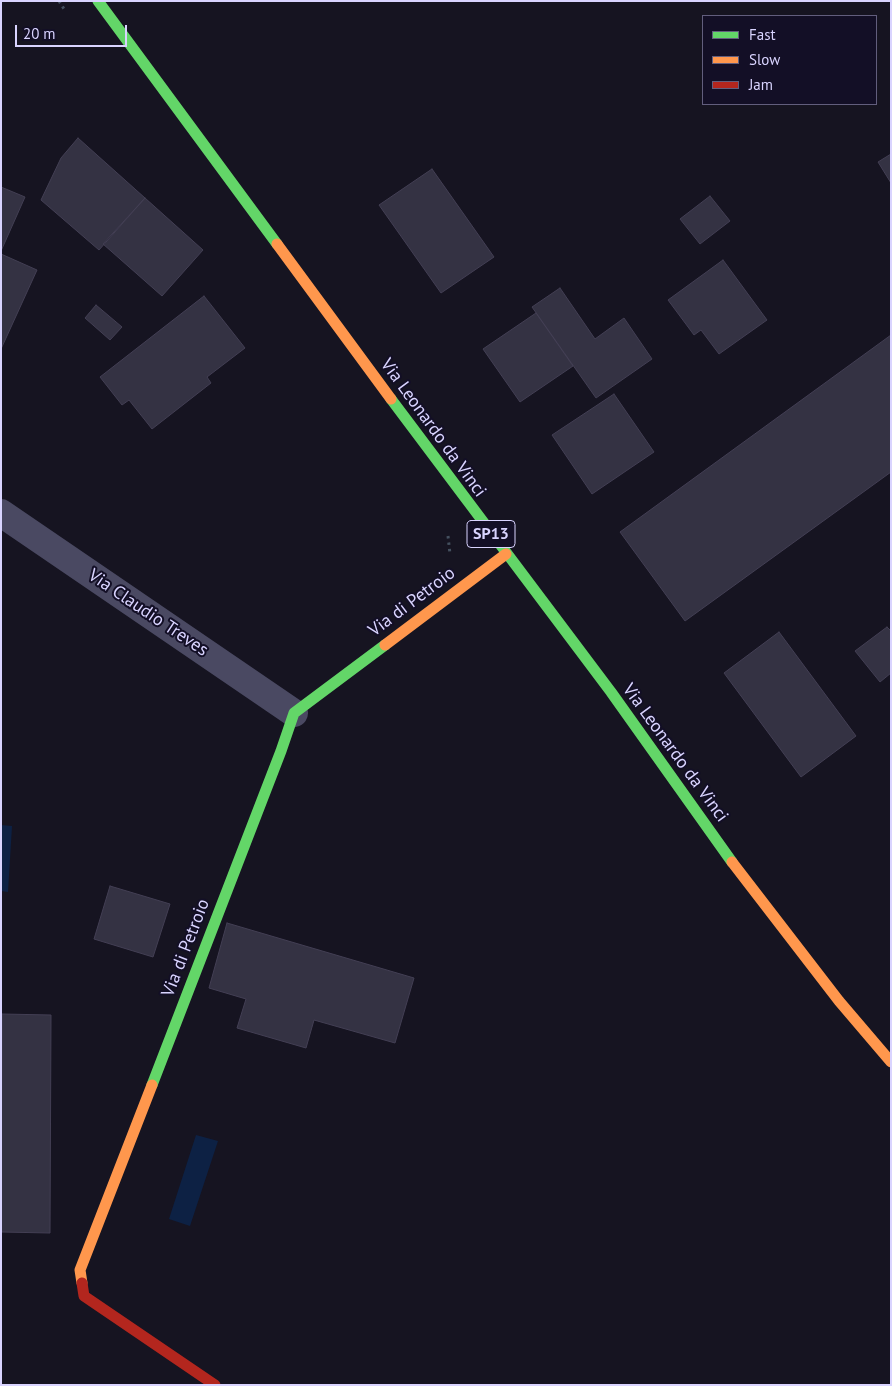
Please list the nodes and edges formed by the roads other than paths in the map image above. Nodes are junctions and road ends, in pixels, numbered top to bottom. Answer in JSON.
{"nodes":[{"id":1,"x":98,"y":1,"type":"edge"},
{"id":2,"x":1,"y":512,"type":"edge"},
{"id":3,"x":506,"y":554,"type":"junction"},
{"id":4,"x":294,"y":712,"type":"junction"},
{"id":5,"x":891,"y":1062,"type":"edge"},
{"id":6,"x":216,"y":1385,"type":"edge"}],
"edges":[{"from":1,"to":3,"type":"main road","name":"Via Leonardo da Vinci","number":"SP13"},
{"from":2,"to":4,"type":"street","name":"Via Claudio Treves"},
{"from":3,"to":4,"type":"main road","name":"Via di Petroio"},
{"from":3,"to":5,"type":"main road","name":"Via Leonardo da Vinci","number":"SP13"},
{"from":4,"to":6,"type":"main road","name":"Via di Petroio"}]}
